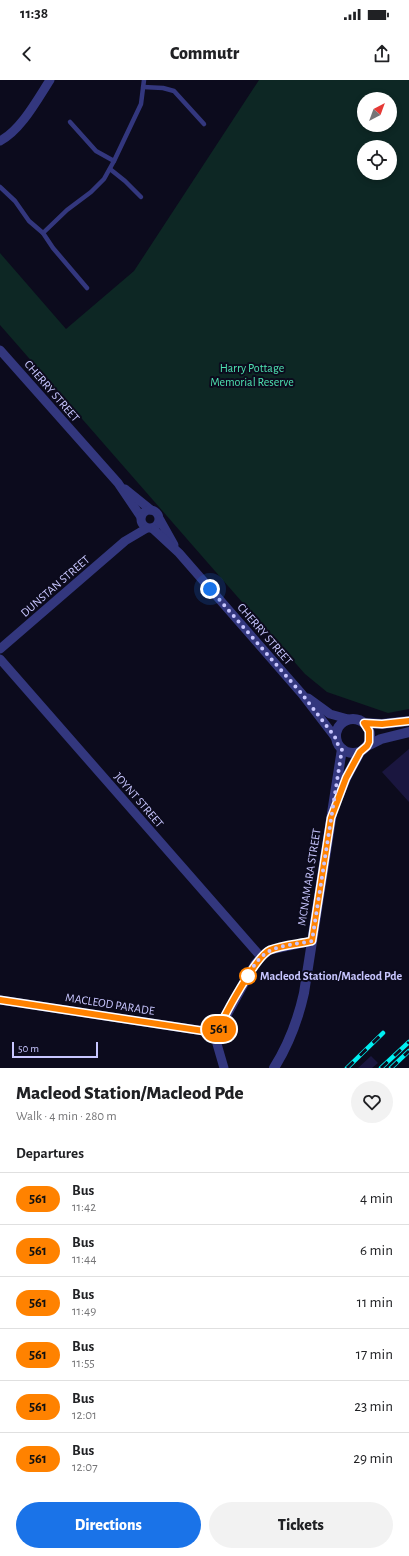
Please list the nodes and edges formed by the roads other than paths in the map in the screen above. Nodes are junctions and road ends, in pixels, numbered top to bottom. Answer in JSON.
{"nodes":[{"id":1,"x":50,"y":80,"type":"edge"},
{"id":2,"x":144,"y":80,"type":"edge"},
{"id":3,"x":143,"y":87,"type":"junction"},
{"id":4,"x":70,"y":122,"type":"dead end"},
{"id":5,"x":204,"y":124,"type":"dead end"},
{"id":6,"x":0,"y":141,"type":"edge"},
{"id":7,"x":114,"y":161,"type":"junction"},
{"id":8,"x":110,"y":169,"type":"junction"},
{"id":9,"x":0,"y":186,"type":"edge"},
{"id":10,"x":141,"y":197,"type":"dead end"},
{"id":11,"x":43,"y":233,"type":"junction"},
{"id":12,"x":87,"y":288,"type":"dead end"},
{"id":13,"x":0,"y":350,"type":"edge"},
{"id":14,"x":118,"y":484,"type":"junction"},
{"id":15,"x":151,"y":510,"type":"junction"},
{"id":16,"x":141,"y":518,"type":"junction"},
{"id":17,"x":160,"y":520,"type":"junction"},
{"id":18,"x":150,"y":528,"type":"junction"},
{"id":19,"x":125,"y":541,"type":"junction"},
{"id":20,"x":179,"y":553,"type":"junction"},
{"id":21,"x":0,"y":649,"type":"edge"},
{"id":22,"x":0,"y":659,"type":"edge"},
{"id":23,"x":302,"y":694,"type":"junction"},
{"id":24,"x":348,"y":719,"type":"junction"},
{"id":25,"x":409,"y":722,"type":"edge"},
{"id":26,"x":364,"y":723,"type":"junction"},
{"id":27,"x":409,"y":732,"type":"edge"},
{"id":28,"x":335,"y":737,"type":"junction"},
{"id":29,"x":342,"y":749,"type":"junction"},
{"id":30,"x":363,"y":749,"type":"junction"},
{"id":31,"x":331,"y":818,"type":"junction"},
{"id":32,"x":312,"y":941,"type":"junction"},
{"id":33,"x":261,"y":957,"type":"junction"},
{"id":34,"x":0,"y":1000,"type":"edge"},
{"id":35,"x":217,"y":1033,"type":"junction"},
{"id":36,"x":224,"y":1068,"type":"edge"},
{"id":37,"x":274,"y":1068,"type":"edge"}],
"edges":[{"from":1,"to":6,"type":"street"},
{"from":2,"to":3,"type":"lane"},
{"from":3,"to":5,"type":"lane"},
{"from":3,"to":7,"type":"lane"},
{"from":4,"to":7,"type":"lane"},
{"from":7,"to":8,"type":"lane"},
{"from":8,"to":10,"type":"lane"},
{"from":8,"to":11,"type":"lane"},
{"from":9,"to":11,"type":"lane"},
{"from":11,"to":12,"type":"lane"},
{"from":13,"to":14,"type":"street","name":"CHERRY STREET"},
{"from":14,"to":15,"type":"street","name":"CHERRY STREET"},
{"from":14,"to":16,"type":"street","name":"CHERRY STREET"},
{"from":15,"to":16,"type":"street"},
{"from":15,"to":17,"type":"street"},
{"from":16,"to":18,"type":"street"},
{"from":16,"to":19,"type":"street","name":"DUNSTAN STREET"},
{"from":17,"to":18,"type":"street"},
{"from":17,"to":20,"type":"street","name":"CHERRY STREET"},
{"from":18,"to":19,"type":"street","name":"DUNSTAN STREET"},
{"from":18,"to":20,"type":"street","name":"CHERRY STREET"},
{"from":19,"to":21,"type":"street","name":"DUNSTAN STREET"},
{"from":20,"to":23,"type":"street","name":"CHERRY STREET"},
{"from":22,"to":33,"type":"street","name":"JOYNT STREET"},
{"from":23,"to":24,"type":"street","name":"CHERRY STREET"},
{"from":23,"to":28,"type":"street","name":"CHERRY STREET"},
{"from":24,"to":26,"type":"street"},
{"from":24,"to":28,"type":"street"},
{"from":25,"to":26,"type":"street"},
{"from":26,"to":30,"type":"street"},
{"from":27,"to":30,"type":"street"},
{"from":28,"to":29,"type":"street"},
{"from":29,"to":30,"type":"street"},
{"from":29,"to":31,"type":"street","name":"MCNAMARA STREET"},
{"from":30,"to":31,"type":"street","name":"MCNAMARA STREET"},
{"from":31,"to":32,"type":"street","name":"MCNAMARA STREET"},
{"from":32,"to":33,"type":"street","name":"MCNAMARA STREET"},
{"from":32,"to":37,"type":"street","name":"MCNAMARA STREET"},
{"from":33,"to":35,"type":"street","name":"MCNAMARA STREET"},
{"from":34,"to":35,"type":"street","name":"MACLEOD PARADE"},
{"from":35,"to":36,"type":"street"}]}
